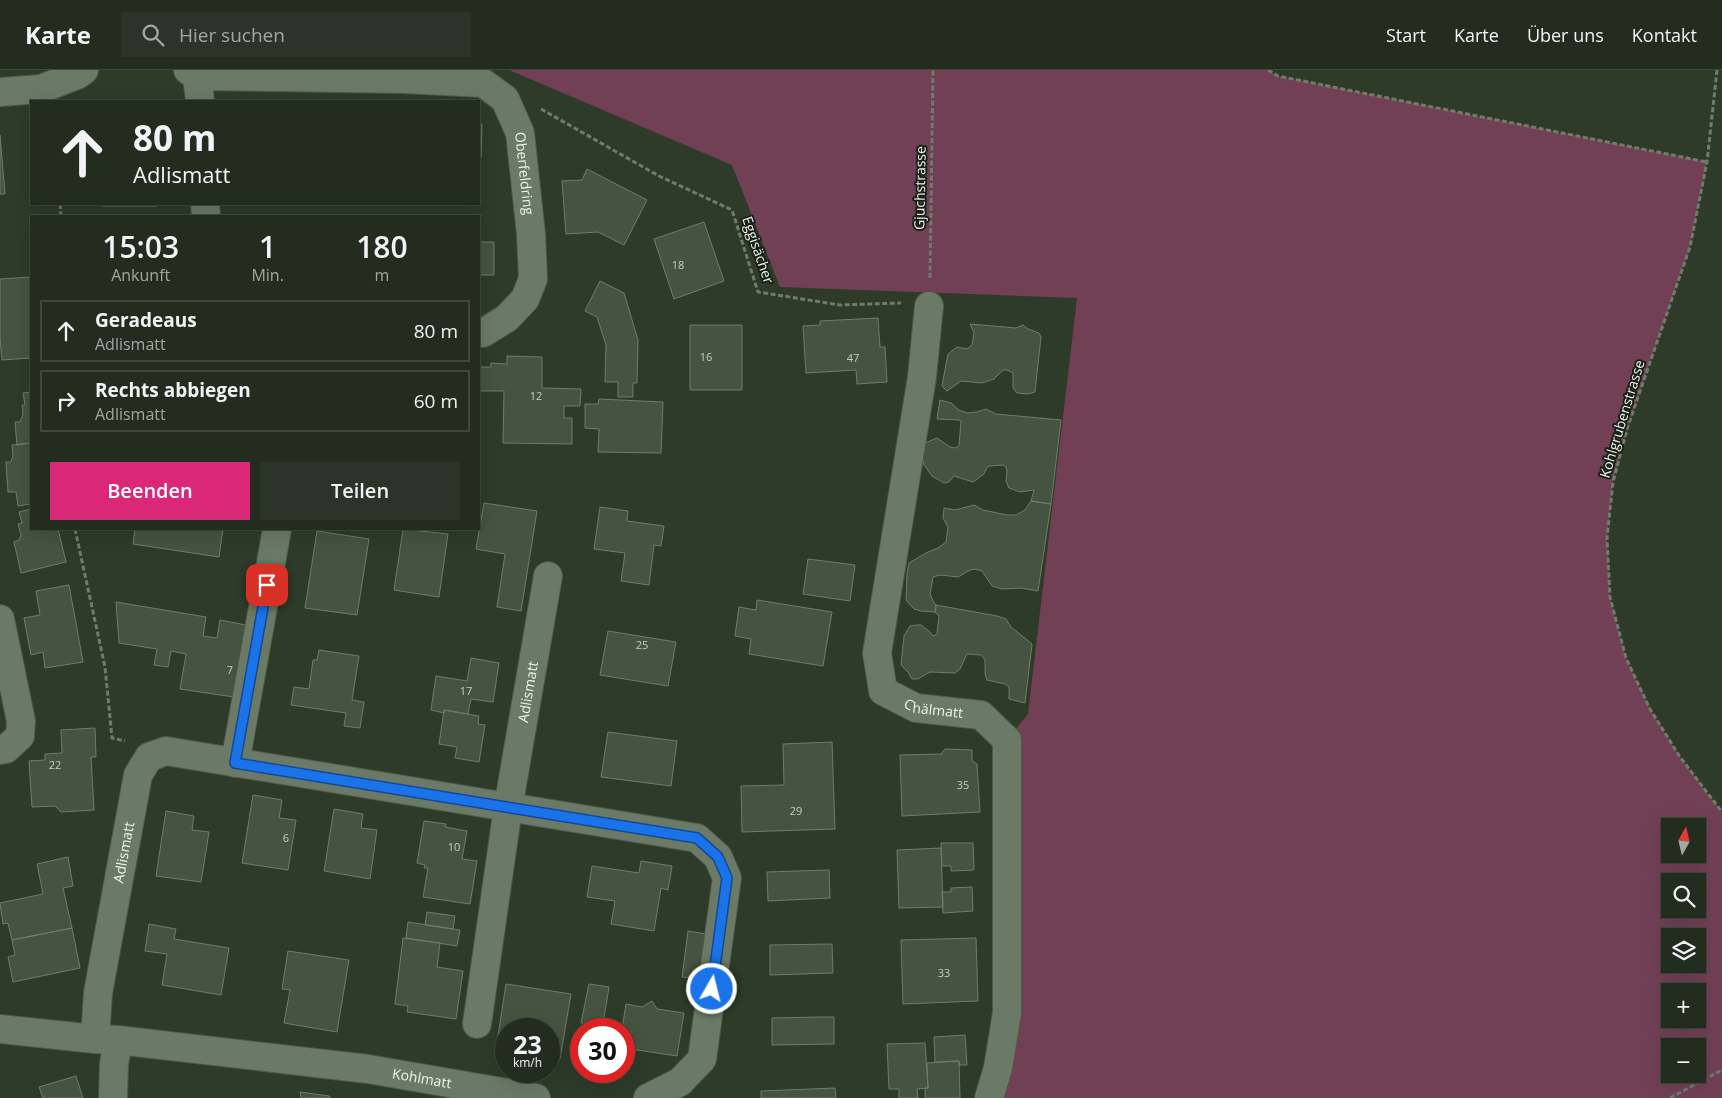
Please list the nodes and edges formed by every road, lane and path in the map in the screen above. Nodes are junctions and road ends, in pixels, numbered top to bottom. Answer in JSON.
{"nodes":[{"id":1,"x":84,"y":70,"type":"edge"},
{"id":2,"x":933,"y":70,"type":"edge"},
{"id":3,"x":1268,"y":70,"type":"edge"},
{"id":4,"x":1717,"y":70,"type":"edge"},
{"id":5,"x":404,"y":75,"type":"edge"},
{"id":6,"x":38,"y":79,"type":"edge"},
{"id":7,"x":195,"y":82,"type":"edge"},
{"id":8,"x":0,"y":92,"type":"edge"},
{"id":9,"x":506,"y":99,"type":"junction"},
{"id":10,"x":1707,"y":162,"type":"junction"},
{"id":11,"x":929,"y":306,"type":"junction"},
{"id":12,"x":480,"y":333,"type":"edge"},
{"id":13,"x":75,"y":530,"type":"edge"},
{"id":14,"x":277,"y":530,"type":"edge"},
{"id":15,"x":548,"y":576,"type":"dead end"},
{"id":16,"x":0,"y":619,"type":"edge"},
{"id":17,"x":120,"y":740,"type":"dead end"},
{"id":18,"x":0,"y":750,"type":"edge"},
{"id":19,"x":235,"y":763,"type":"junction"},
{"id":20,"x":508,"y":808,"type":"junction"},
{"id":21,"x":1722,"y":812,"type":"edge"},
{"id":22,"x":477,"y":1024,"type":"dead end"},
{"id":23,"x":0,"y":1029,"type":"edge"},
{"id":24,"x":107,"y":1039,"type":"junction"},
{"id":25,"x":1722,"y":1070,"type":"edge"},
{"id":26,"x":112,"y":1098,"type":"edge"},
{"id":27,"x":536,"y":1098,"type":"edge"},
{"id":28,"x":648,"y":1098,"type":"edge"},
{"id":29,"x":989,"y":1098,"type":"edge"},
{"id":30,"x":1670,"y":1098,"type":"edge"}],
"edges":[{"from":1,"to":6,"type":"street"},
{"from":2,"to":11,"type":"path","name":"Gjuchstrasse"},
{"from":3,"to":10,"type":"path"},
{"from":4,"to":10,"type":"path","name":"Kohlgrubenstrasse"},
{"from":5,"to":7,"type":"street"},
{"from":5,"to":9,"type":"street"},
{"from":6,"to":8,"type":"street"},
{"from":9,"to":11,"type":"path","name":"Eggisächer"},
{"from":9,"to":12,"type":"street","name":"Oberfeldring"},
{"from":10,"to":21,"type":"path","name":"Kohlgrubenstrasse"},
{"from":11,"to":29,"type":"street","name":"Chälmatt"},
{"from":13,"to":17,"type":"path"},
{"from":14,"to":19,"type":"street"},
{"from":15,"to":20,"type":"street","name":"Adlismatt"},
{"from":16,"to":18,"type":"street"},
{"from":19,"to":20,"type":"street","name":"Adlismatt"},
{"from":19,"to":24,"type":"street","name":"Adlismatt"},
{"from":20,"to":22,"type":"street","name":"Adlismatt"},
{"from":20,"to":28,"type":"street"},
{"from":23,"to":24,"type":"street"},
{"from":24,"to":26,"type":"street"},
{"from":24,"to":27,"type":"street","name":"Kohlmatt"},
{"from":25,"to":30,"type":"path"}]}
